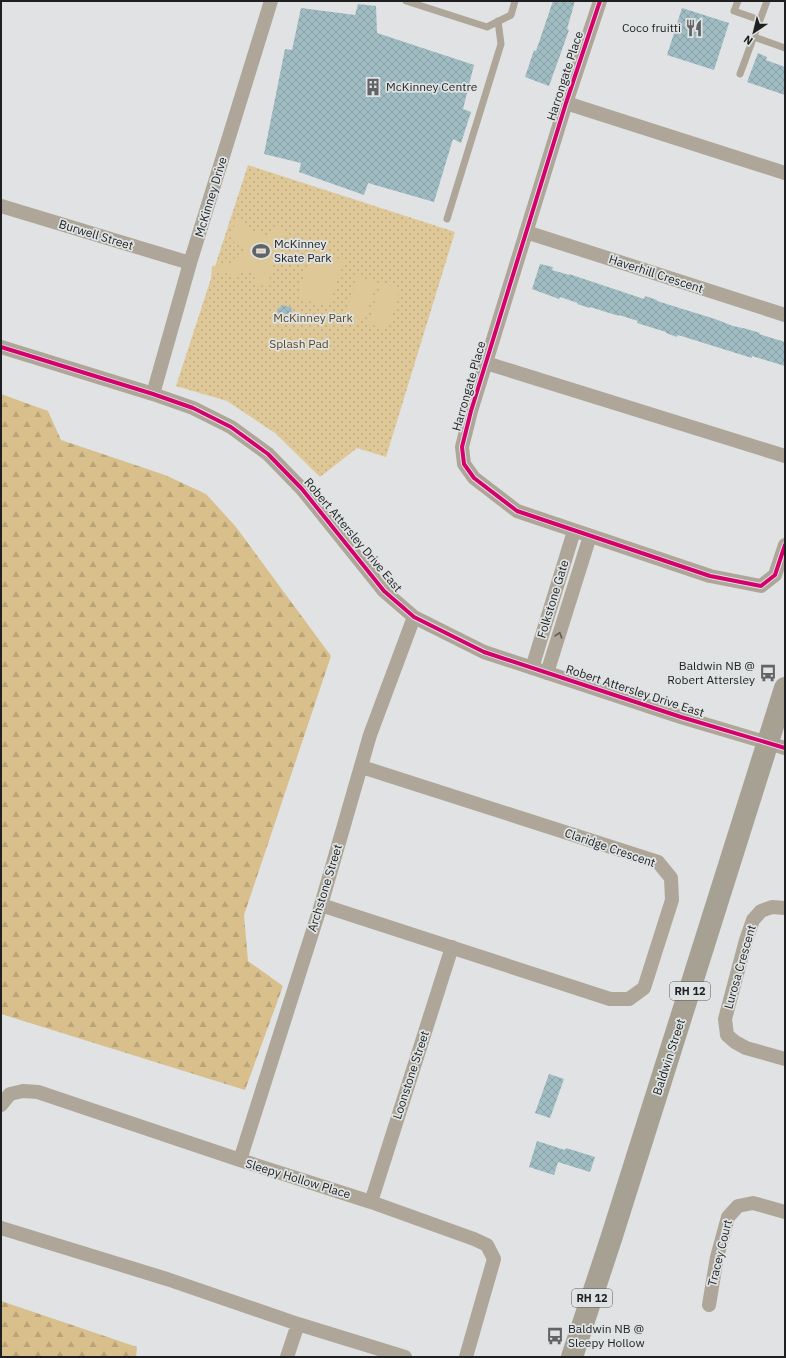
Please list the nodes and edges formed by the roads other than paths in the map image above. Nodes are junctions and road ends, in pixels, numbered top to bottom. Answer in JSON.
{"nodes":[{"id":1,"x":271,"y":1,"type":"edge"},
{"id":2,"x":406,"y":1,"type":"edge"},
{"id":3,"x":515,"y":1,"type":"edge"},
{"id":4,"x":600,"y":1,"type":"edge"},
{"id":5,"x":738,"y":1,"type":"edge"},
{"id":6,"x":767,"y":1,"type":"edge"},
{"id":7,"x":760,"y":20,"type":"junction"},
{"id":8,"x":498,"y":21,"type":"junction"},
{"id":9,"x":754,"y":37,"type":"junction"},
{"id":10,"x":785,"y":48,"type":"edge"},
{"id":11,"x":740,"y":74,"type":"dead end"},
{"id":12,"x":566,"y":103,"type":"junction"},
{"id":13,"x":785,"y":173,"type":"edge"},
{"id":14,"x":1,"y":206,"type":"edge"},
{"id":15,"x":447,"y":219,"type":"dead end"},
{"id":16,"x":526,"y":232,"type":"junction"},
{"id":17,"x":190,"y":263,"type":"junction"},
{"id":18,"x":785,"y":315,"type":"edge"},
{"id":19,"x":1,"y":347,"type":"edge"},
{"id":20,"x":486,"y":363,"type":"junction"},
{"id":21,"x":153,"y":394,"type":"junction"},
{"id":22,"x":785,"y":456,"type":"edge"},
{"id":23,"x":574,"y":531,"type":"junction"},
{"id":24,"x":590,"y":536,"type":"junction"},
{"id":25,"x":785,"y":545,"type":"edge"},
{"id":26,"x":414,"y":617,"type":"junction"},
{"id":27,"x":532,"y":668,"type":"junction"},
{"id":28,"x":547,"y":672,"type":"junction"},
{"id":29,"x":785,"y":688,"type":"edge"},
{"id":30,"x":777,"y":745,"type":"edge"},
{"id":31,"x":362,"y":767,"type":"junction"},
{"id":32,"x":321,"y":905,"type":"junction"},
{"id":33,"x":785,"y":908,"type":"edge"},
{"id":34,"x":452,"y":947,"type":"junction"},
{"id":35,"x":785,"y":1059,"type":"edge"},
{"id":36,"x":1,"y":1104,"type":"edge"},
{"id":37,"x":240,"y":1160,"type":"junction"},
{"id":38,"x":371,"y":1202,"type":"junction"},
{"id":39,"x":785,"y":1212,"type":"edge"},
{"id":40,"x":1,"y":1228,"type":"edge"},
{"id":41,"x":709,"y":1305,"type":"dead end"},
{"id":42,"x":298,"y":1324,"type":"junction"},
{"id":43,"x":287,"y":1357,"type":"edge"},
{"id":44,"x":405,"y":1357,"type":"edge"},
{"id":45,"x":466,"y":1357,"type":"edge"},
{"id":46,"x":572,"y":1357,"type":"edge"}],
"edges":[{"from":1,"to":17,"type":"street","name":"McKinney Drive"},
{"from":2,"to":8,"type":"lane"},
{"from":3,"to":8,"type":"lane"},
{"from":4,"to":12,"type":"street","name":"Harrongate Place"},
{"from":5,"to":7,"type":"lane"},
{"from":6,"to":7,"type":"lane"},
{"from":7,"to":9,"type":"lane"},
{"from":8,"to":15,"type":"lane"},
{"from":9,"to":10,"type":"lane"},
{"from":9,"to":11,"type":"lane"},
{"from":12,"to":13,"type":"street"},
{"from":12,"to":16,"type":"street","name":"Harrongate Place"},
{"from":14,"to":17,"type":"street","name":"Burwell Street"},
{"from":16,"to":18,"type":"street","name":"Haverhill Crescent"},
{"from":16,"to":20,"type":"street","name":"Harrongate Place"},
{"from":17,"to":21,"type":"street","name":"McKinney Drive"},
{"from":19,"to":21,"type":"street","name":"Robert Attersley Drive East"},
{"from":20,"to":22,"type":"street","name":"Harrongate Place"},
{"from":20,"to":23,"type":"street","name":"Harrongate Place"},
{"from":21,"to":26,"type":"street","name":"Robert Attersley Drive East"},
{"from":23,"to":24,"type":"street","name":"Harrongate Place"},
{"from":23,"to":27,"type":"street","name":"Folkstone Gate"},
{"from":24,"to":25,"type":"street","name":"Harrongate Place"},
{"from":28,"to":24,"type":"street","name":"Folkstone Gate","one_way":true},
{"from":26,"to":27,"type":"street","name":"Robert Attersley Drive East"},
{"from":26,"to":31,"type":"street","name":"Archstone Street"},
{"from":27,"to":28,"type":"street","name":"Robert Attersley Drive East"},
{"from":28,"to":30,"type":"street","name":"Robert Attersley Drive East"},
{"from":29,"to":30,"type":"main road","name":"Baldwin Street","number":"RH 12"},
{"from":30,"to":46,"type":"main road","name":"Baldwin Street","number":"RH 12"},
{"from":31,"to":32,"type":"street","name":"Archstone Street"},
{"from":31,"to":34,"type":"street","name":"Claridge Crescent"},
{"from":32,"to":34,"type":"street","name":"Claridge Crescent"},
{"from":32,"to":37,"type":"street","name":"Archstone Street"},
{"from":33,"to":35,"type":"street","name":"Lurosa Crescent"},
{"from":34,"to":38,"type":"street","name":"Loonstone Street"},
{"from":36,"to":37,"type":"street","name":"Sleepy Hollow Place"},
{"from":37,"to":38,"type":"street","name":"Sleepy Hollow Place"},
{"from":38,"to":45,"type":"street","name":"Sleepy Hollow Place"},
{"from":39,"to":41,"type":"street","name":"Tracey Court"},
{"from":40,"to":42,"type":"street"},
{"from":42,"to":43,"type":"street"},
{"from":42,"to":44,"type":"street"}]}
